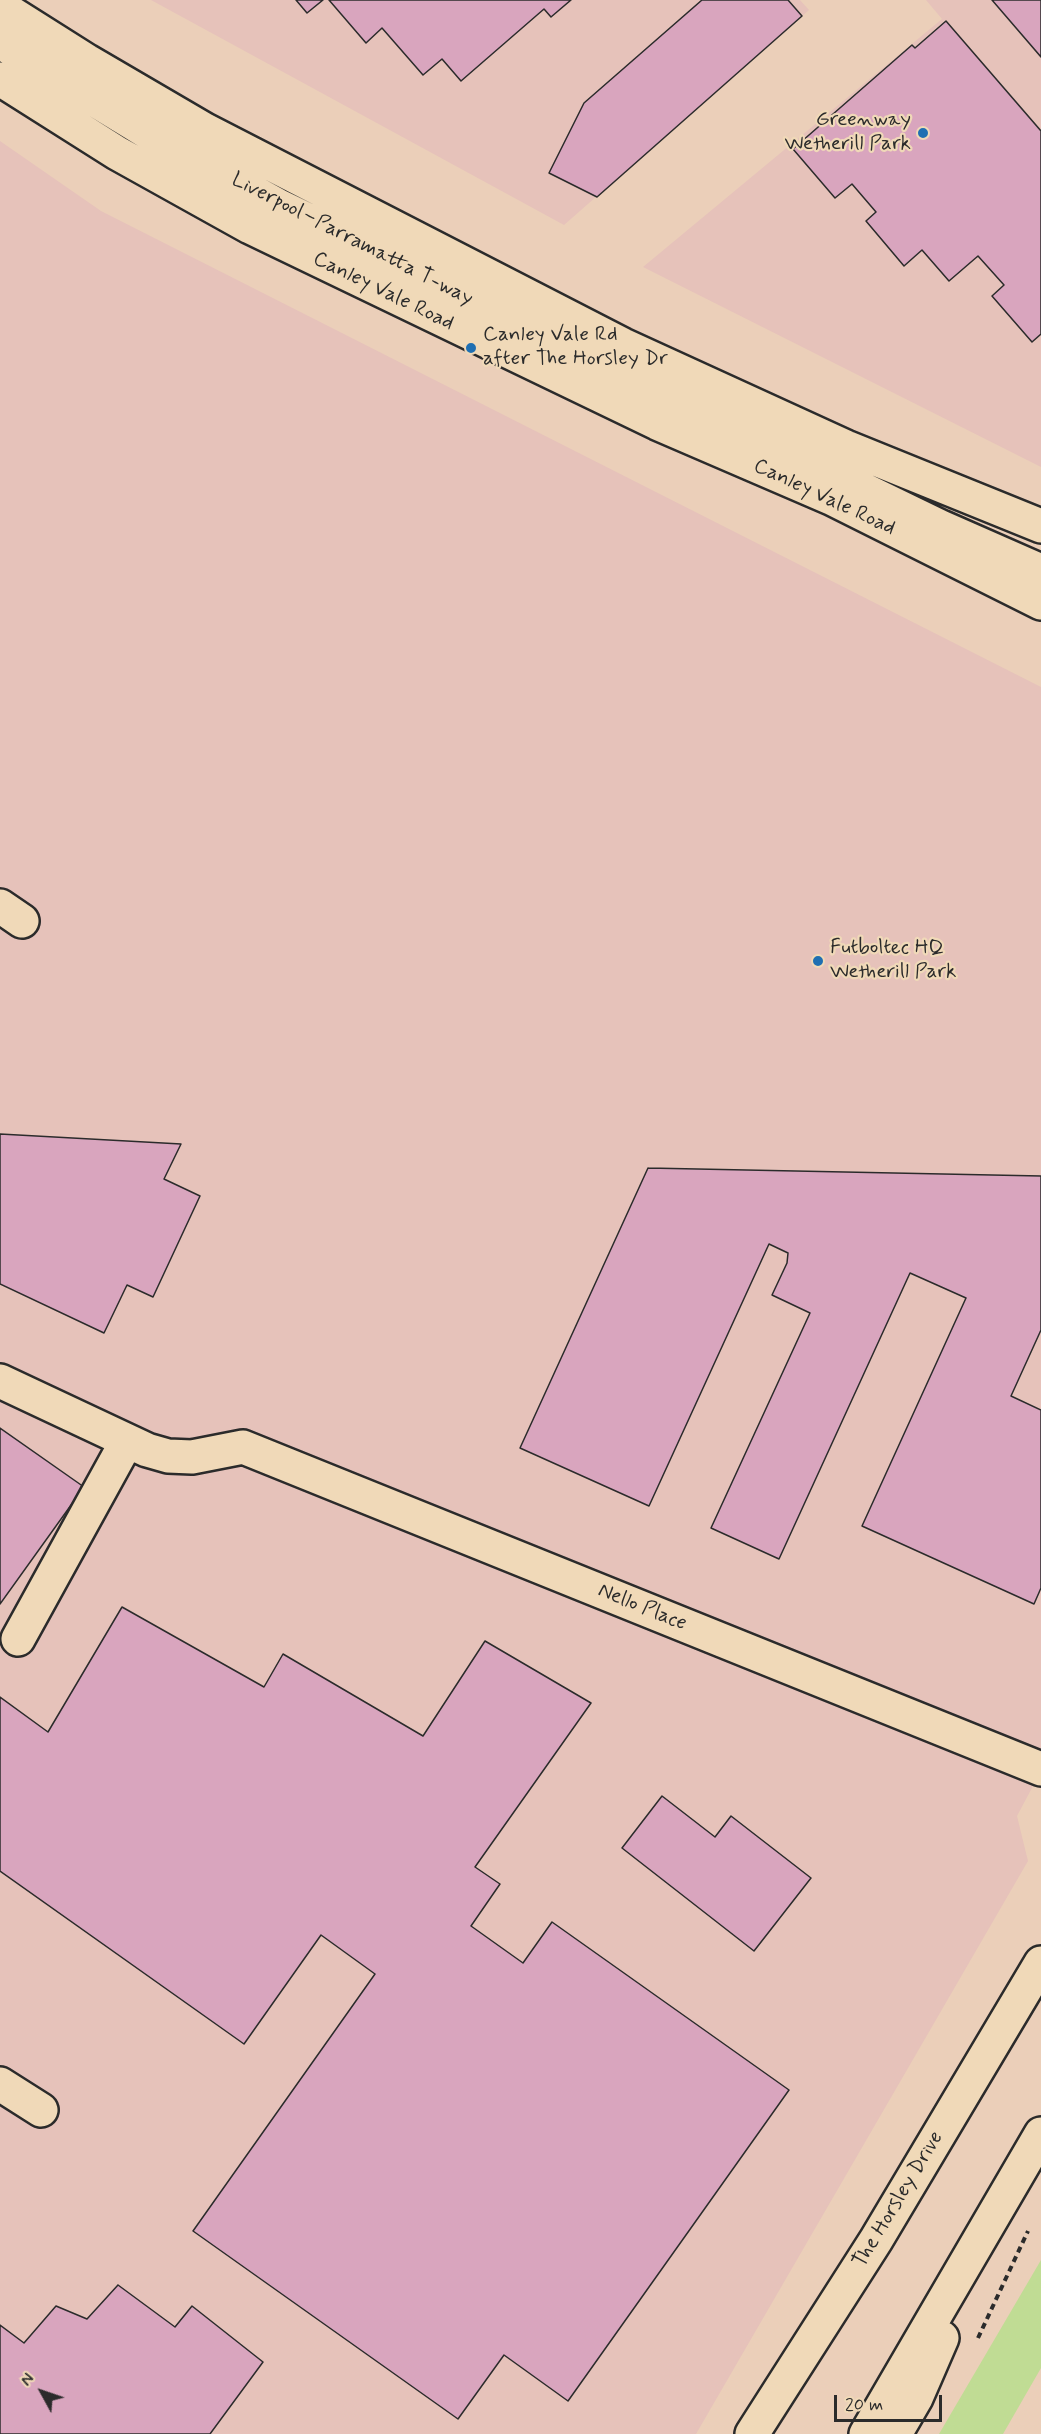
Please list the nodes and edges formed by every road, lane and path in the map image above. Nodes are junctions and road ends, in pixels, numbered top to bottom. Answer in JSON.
{"nodes":[{"id":1,"x":0,"y":6,"type":"edge"},
{"id":2,"x":0,"y":42,"type":"edge"},
{"id":3,"x":0,"y":79,"type":"edge"},
{"id":4,"x":1009,"y":511,"type":"junction"},
{"id":5,"x":1041,"y":526,"type":"edge"},
{"id":6,"x":1041,"y":555,"type":"edge"},
{"id":7,"x":1041,"y":571,"type":"edge"},
{"id":8,"x":1041,"y":603,"type":"edge"},
{"id":9,"x":0,"y":1381,"type":"edge"},
{"id":10,"x":127,"y":1441,"type":"junction"},
{"id":11,"x":18,"y":1639,"type":"dead end"},
{"id":12,"x":1041,"y":1769,"type":"edge"},
{"id":13,"x":1041,"y":1963,"type":"edge"},
{"id":14,"x":0,"y":2084,"type":"edge"},
{"id":15,"x":41,"y":2110,"type":"dead end"},
{"id":16,"x":1041,"y":2134,"type":"edge"},
{"id":17,"x":990,"y":2220,"type":"junction"},
{"id":18,"x":1031,"y":2223,"type":"dead end"},
{"id":19,"x":972,"y":2348,"type":"dead end"},
{"id":20,"x":752,"y":2434,"type":"edge"},
{"id":21,"x":866,"y":2434,"type":"edge"},
{"id":22,"x":895,"y":2434,"type":"edge"}],
"edges":[{"from":1,"to":4,"type":"street"},
{"from":2,"to":7,"type":"street","name":"Liverpool–Parramatta T-way"},
{"from":3,"to":8,"type":"street","name":"Canley Vale Road"},
{"from":4,"to":5,"type":"street"},
{"from":4,"to":6,"type":"street"},
{"from":9,"to":10,"type":"street"},
{"from":10,"to":11,"type":"street"},
{"from":10,"to":12,"type":"street","name":"Nello Place"},
{"from":13,"to":20,"type":"street","name":"The Horsley Drive"},
{"from":14,"to":15,"type":"street"},
{"from":16,"to":17,"type":"street"},
{"from":17,"to":21,"type":"street"},
{"from":17,"to":22,"type":"street"},
{"from":18,"to":19,"type":"path"}]}
